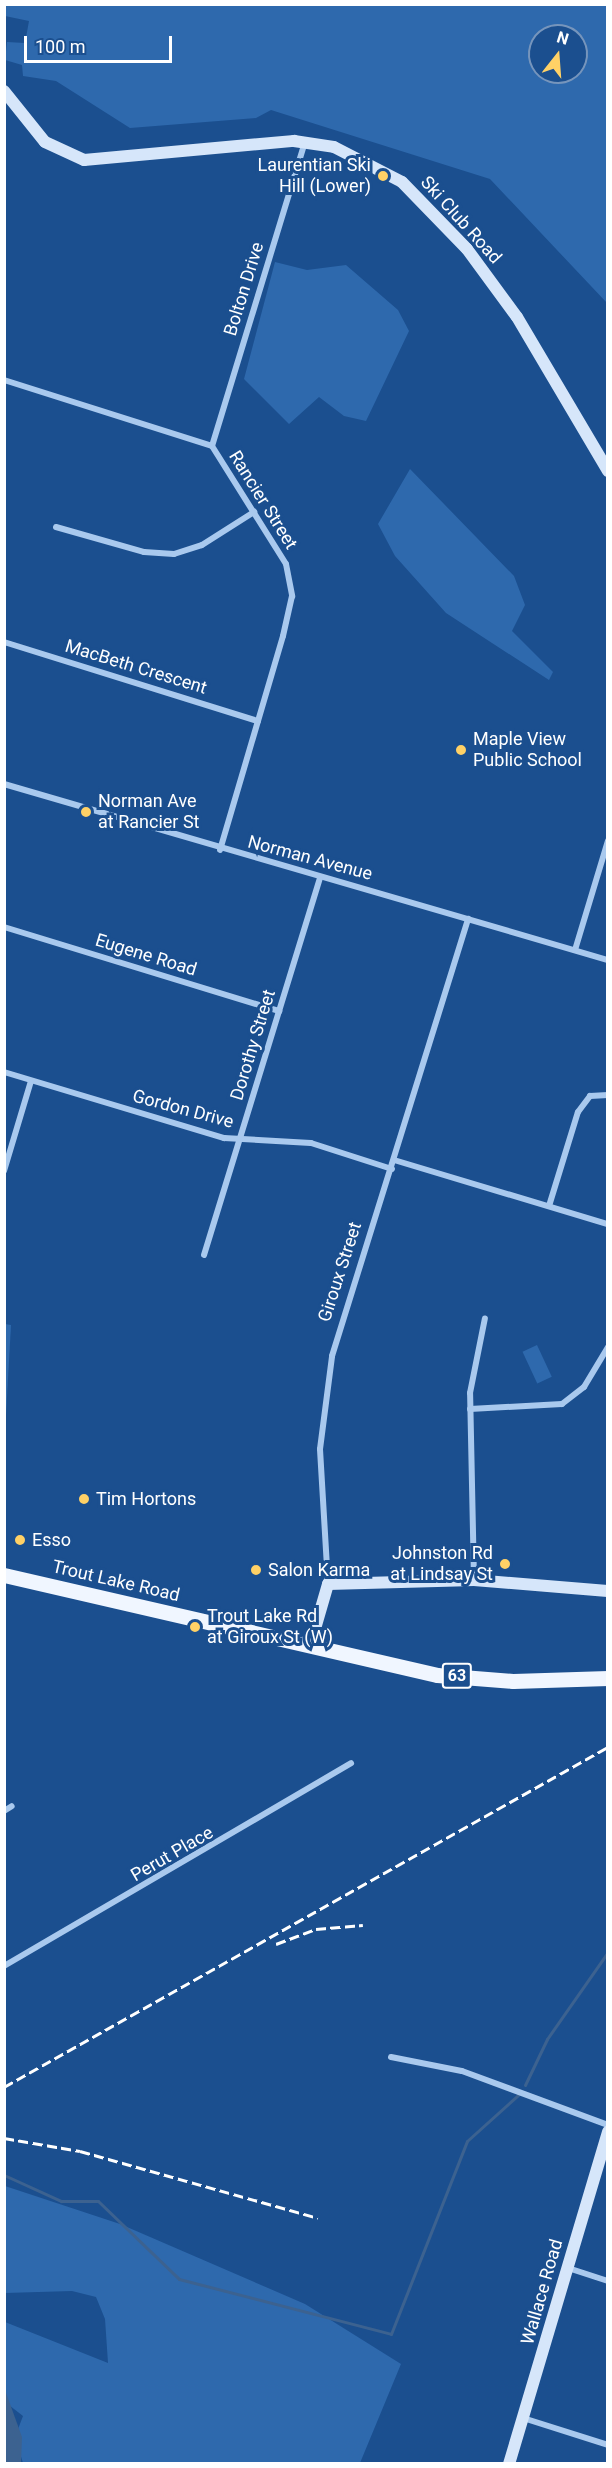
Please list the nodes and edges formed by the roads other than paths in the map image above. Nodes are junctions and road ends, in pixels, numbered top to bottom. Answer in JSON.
{"nodes":[{"id":1,"x":4,"y":91,"type":"edge"},
{"id":2,"x":305,"y":141,"type":"junction"},
{"id":3,"x":4,"y":380,"type":"edge"},
{"id":4,"x":212,"y":446,"type":"junction"},
{"id":5,"x":608,"y":471,"type":"edge"},
{"id":6,"x":254,"y":512,"type":"junction"},
{"id":7,"x":56,"y":527,"type":"dead end"},
{"id":8,"x":4,"y":642,"type":"edge"},
{"id":9,"x":258,"y":721,"type":"junction"},
{"id":10,"x":4,"y":784,"type":"edge"},
{"id":11,"x":608,"y":841,"type":"edge"},
{"id":12,"x":220,"y":850,"type":"junction"},
{"id":13,"x":320,"y":879,"type":"junction"},
{"id":14,"x":468,"y":919,"type":"junction"},
{"id":15,"x":4,"y":927,"type":"edge"},
{"id":16,"x":576,"y":950,"type":"junction"},
{"id":17,"x":608,"y":960,"type":"edge"},
{"id":18,"x":279,"y":1011,"type":"junction"},
{"id":19,"x":4,"y":1072,"type":"edge"},
{"id":20,"x":32,"y":1081,"type":"junction"},
{"id":21,"x":608,"y":1095,"type":"edge"},
{"id":22,"x":240,"y":1139,"type":"junction"},
{"id":23,"x":394,"y":1160,"type":"junction"},
{"id":24,"x":392,"y":1168,"type":"junction"},
{"id":25,"x":4,"y":1171,"type":"edge"},
{"id":26,"x":549,"y":1206,"type":"junction"},
{"id":27,"x":608,"y":1224,"type":"edge"},
{"id":28,"x":204,"y":1255,"type":"dead end"},
{"id":29,"x":485,"y":1318,"type":"dead end"},
{"id":30,"x":608,"y":1347,"type":"edge"},
{"id":31,"x":470,"y":1409,"type":"junction"},
{"id":32,"x":4,"y":1575,"type":"edge"},
{"id":33,"x":474,"y":1580,"type":"junction"},
{"id":34,"x":328,"y":1584,"type":"junction"},
{"id":35,"x":608,"y":1591,"type":"edge"},
{"id":36,"x":310,"y":1646,"type":"junction"},
{"id":37,"x":608,"y":1678,"type":"edge"},
{"id":38,"x":351,"y":1763,"type":"dead end"},
{"id":39,"x":12,"y":1806,"type":"dead end"},
{"id":40,"x":4,"y":1811,"type":"edge"},
{"id":41,"x":4,"y":1966,"type":"edge"},
{"id":42,"x":391,"y":2057,"type":"dead end"},
{"id":43,"x":608,"y":2125,"type":"edge"},
{"id":44,"x":608,"y":2131,"type":"edge"},
{"id":45,"x":568,"y":2268,"type":"junction"},
{"id":46,"x":608,"y":2281,"type":"edge"},
{"id":47,"x":523,"y":2418,"type":"junction"},
{"id":48,"x":608,"y":2445,"type":"edge"},
{"id":49,"x":509,"y":2463,"type":"edge"}],
"edges":[{"from":1,"to":2,"type":"street","name":"Ski Club Road"},
{"from":2,"to":4,"type":"street","name":"Bolton Drive"},
{"from":2,"to":5,"type":"street","name":"Ski Club Road"},
{"from":3,"to":4,"type":"street","name":"Rancier Street"},
{"from":4,"to":6,"type":"street","name":"Rancier Street"},
{"from":6,"to":7,"type":"street"},
{"from":6,"to":9,"type":"street","name":"Rancier Street"},
{"from":8,"to":9,"type":"street","name":"MacBeth Crescent"},
{"from":9,"to":12,"type":"street","name":"Rancier Street"},
{"from":10,"to":12,"type":"street","name":"Norman Avenue"},
{"from":11,"to":16,"type":"street"},
{"from":12,"to":13,"type":"street","name":"Norman Avenue"},
{"from":13,"to":14,"type":"street","name":"Norman Avenue"},
{"from":13,"to":18,"type":"street","name":"Dorothy Street"},
{"from":14,"to":16,"type":"street","name":"Norman Avenue"},
{"from":14,"to":23,"type":"street","name":"Giroux Street"},
{"from":15,"to":18,"type":"street","name":"Eugene Road"},
{"from":16,"to":17,"type":"street","name":"Norman Avenue"},
{"from":18,"to":22,"type":"street","name":"Dorothy Street"},
{"from":19,"to":20,"type":"street","name":"Gordon Drive"},
{"from":20,"to":22,"type":"street","name":"Gordon Drive"},
{"from":20,"to":25,"type":"street"},
{"from":21,"to":26,"type":"street"},
{"from":22,"to":24,"type":"street","name":"Gordon Drive"},
{"from":22,"to":28,"type":"street","name":"Dorothy Street"},
{"from":23,"to":24,"type":"street","name":"Giroux Street"},
{"from":23,"to":26,"type":"street"},
{"from":24,"to":34,"type":"street","name":"Giroux Street"},
{"from":26,"to":27,"type":"street"},
{"from":29,"to":31,"type":"street"},
{"from":30,"to":31,"type":"street"},
{"from":31,"to":33,"type":"street"},
{"from":32,"to":36,"type":"main road","name":"Trout Lake Road"},
{"from":33,"to":34,"type":"street"},
{"from":33,"to":35,"type":"street"},
{"from":34,"to":36,"type":"street","name":"Giroux Street"},
{"from":36,"to":37,"type":"main road","name":"Trout Lake Road","number":"63"},
{"from":38,"to":41,"type":"street","name":"Perut Place"},
{"from":39,"to":40,"type":"street"},
{"from":42,"to":43,"type":"street"},
{"from":44,"to":45,"type":"street","name":"Wallace Road"},
{"from":45,"to":46,"type":"street"},
{"from":45,"to":47,"type":"street","name":"Wallace Road"},
{"from":47,"to":48,"type":"street"},
{"from":47,"to":49,"type":"street","name":"Wallace Road"}]}
